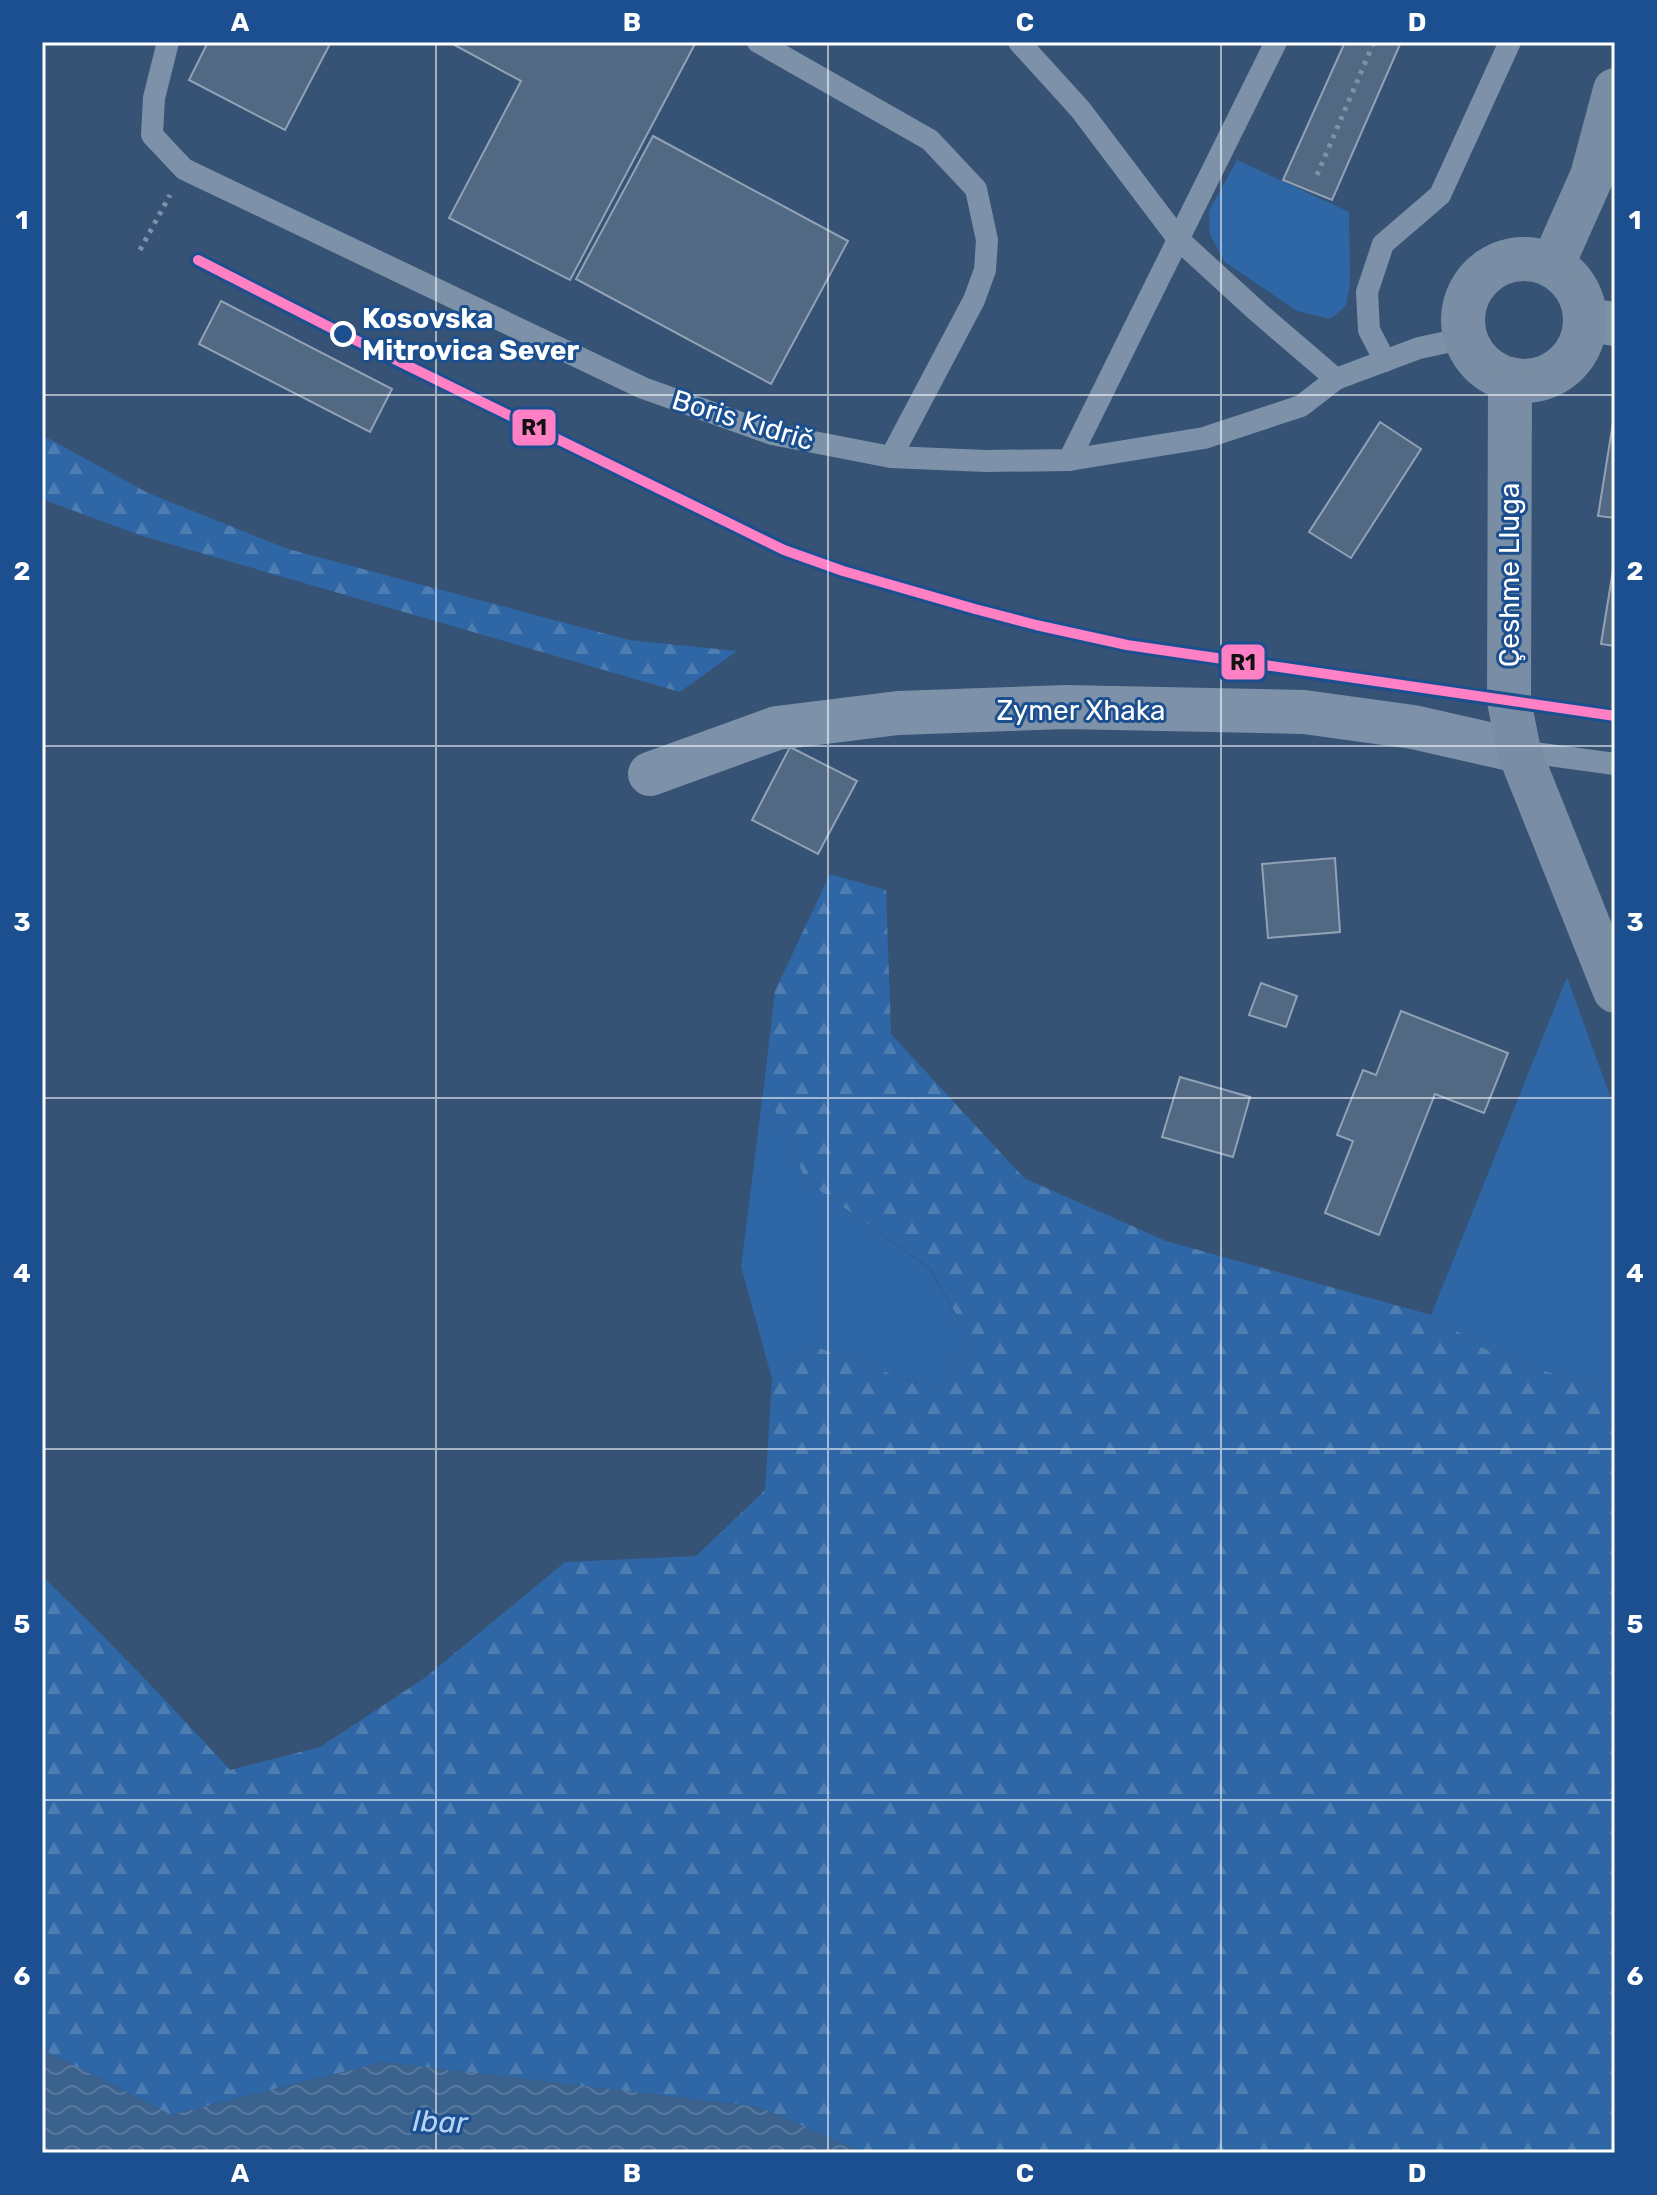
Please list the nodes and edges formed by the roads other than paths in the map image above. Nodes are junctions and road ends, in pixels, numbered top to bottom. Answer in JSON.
{"nodes":[{"id":1,"x":168,"y":42,"type":"edge"},
{"id":2,"x":758,"y":42,"type":"edge"},
{"id":3,"x":1019,"y":42,"type":"edge"},
{"id":4,"x":1276,"y":42,"type":"edge"},
{"id":5,"x":1510,"y":42,"type":"edge"},
{"id":6,"x":1615,"y":90,"type":"edge"},
{"id":7,"x":1179,"y":240,"type":"junction"},
{"id":8,"x":1552,"y":266,"type":"junction"},
{"id":9,"x":1600,"y":322,"type":"edge"},
{"id":10,"x":1466,"y":338,"type":"junction"},
{"id":11,"x":1385,"y":361,"type":"junction"},
{"id":12,"x":1336,"y":379,"type":"junction"},
{"id":13,"x":1510,"y":379,"type":"junction"},
{"id":14,"x":891,"y":457,"type":"junction"},
{"id":15,"x":1069,"y":460,"type":"junction"},
{"id":16,"x":1519,"y":751,"type":"junction"},
{"id":17,"x":1615,"y":764,"type":"edge"},
{"id":18,"x":650,"y":774,"type":"dead end"},
{"id":19,"x":1615,"y":991,"type":"edge"}],
"edges":[{"from":1,"to":14,"type":"lane","name":"Boris Kidrič"},
{"from":2,"to":14,"type":"lane"},
{"from":3,"to":7,"type":"lane"},
{"from":4,"to":7,"type":"lane"},
{"from":5,"to":11,"type":"lane"},
{"from":6,"to":8,"type":"main road"},
{"from":7,"to":12,"type":"lane"},
{"from":7,"to":15,"type":"lane"},
{"from":8,"to":9,"type":"main road"},
{"from":8,"to":10,"type":"main road"},
{"from":9,"to":13,"type":"main road"},
{"from":10,"to":11,"type":"lane","name":"Boris Kidrič"},
{"from":10,"to":13,"type":"main road"},
{"from":11,"to":12,"type":"lane","name":"Boris Kidrič"},
{"from":12,"to":15,"type":"lane","name":"Boris Kidrič"},
{"from":13,"to":16,"type":"main road","name":"Çeshme Lluga"},
{"from":14,"to":15,"type":"lane","name":"Boris Kidrič"},
{"from":16,"to":17,"type":"lane"},
{"from":16,"to":18,"type":"street","name":"Zymer Xhaka"},
{"from":16,"to":19,"type":"main road","name":"Çeshme Lluga"}]}
